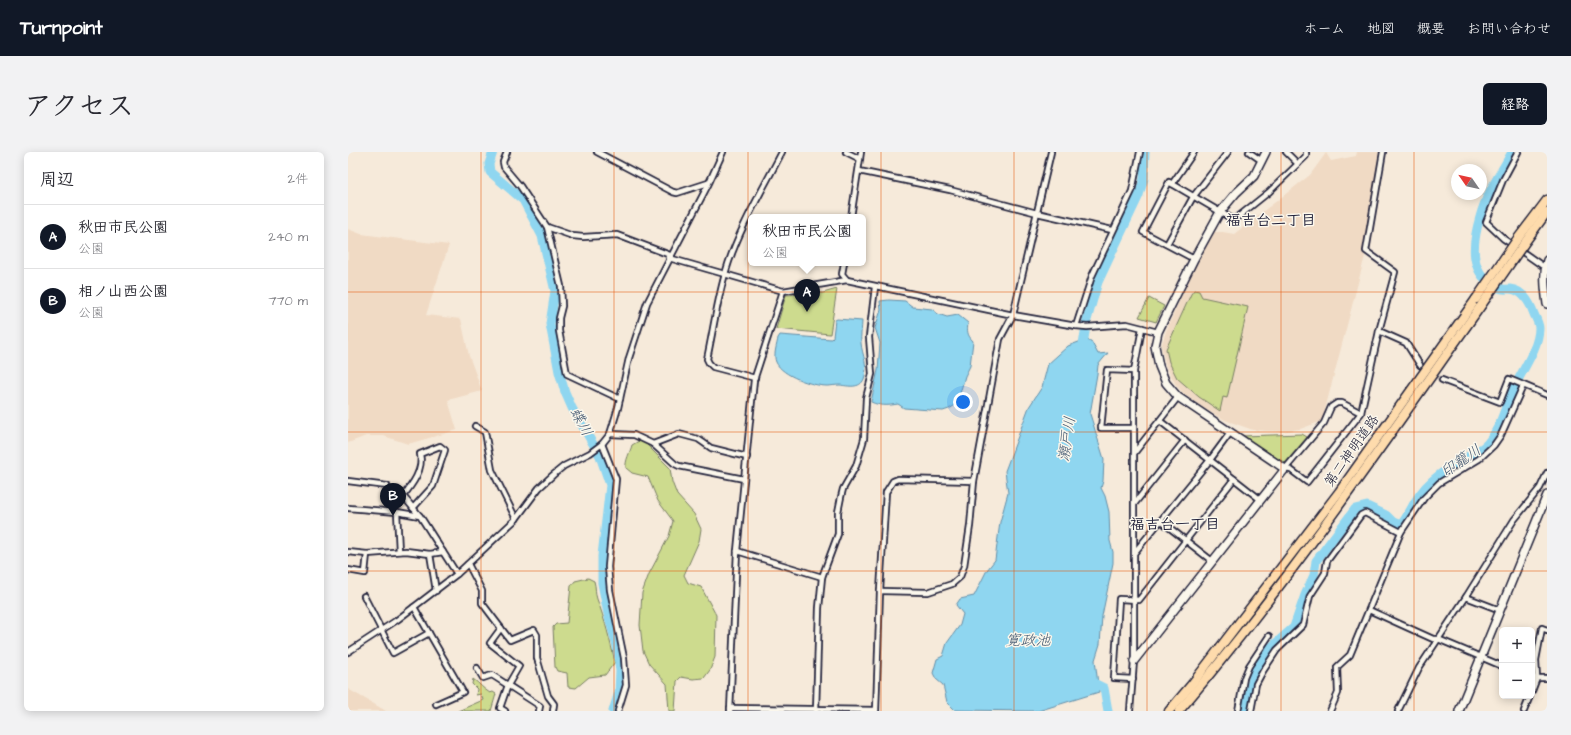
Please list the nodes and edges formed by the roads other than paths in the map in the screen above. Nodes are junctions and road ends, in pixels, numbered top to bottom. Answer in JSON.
{"nodes":[{"id":1,"x":507,"y":152,"type":"edge"},
{"id":2,"x":597,"y":152,"type":"edge"},
{"id":3,"x":722,"y":152,"type":"edge"},
{"id":4,"x":782,"y":152,"type":"edge"},
{"id":5,"x":846,"y":152,"type":"edge"},
{"id":6,"x":861,"y":152,"type":"edge"},
{"id":7,"x":1051,"y":152,"type":"edge"},
{"id":8,"x":1140,"y":152,"type":"edge"},
{"id":9,"x":1194,"y":152,"type":"edge"},
{"id":10,"x":1228,"y":152,"type":"edge"},
{"id":11,"x":1249,"y":152,"type":"edge"},
{"id":12,"x":1266,"y":152,"type":"edge"},
{"id":13,"x":1286,"y":152,"type":"edge"},
{"id":14,"x":1306,"y":152,"type":"edge"},
{"id":15,"x":1383,"y":152,"type":"edge"},
{"id":16,"x":1518,"y":152,"type":"edge"},
{"id":17,"x":860,"y":159,"type":"junction"},
{"id":18,"x":1262,"y":161,"type":"junction"},
{"id":19,"x":1298,"y":164,"type":"junction"},
{"id":20,"x":859,"y":171,"type":"junction"},
{"id":21,"x":708,"y":184,"type":"junction"},
{"id":22,"x":1172,"y":184,"type":"junction"},
{"id":23,"x":1193,"y":197,"type":"junction"},
{"id":24,"x":1547,"y":200,"type":"edge"},
{"id":25,"x":1220,"y":212,"type":"junction"},
{"id":26,"x":1547,"y":212,"type":"edge"},
{"id":27,"x":1037,"y":213,"type":"junction"},
{"id":28,"x":750,"y":214,"type":"edge"},
{"id":29,"x":852,"y":214,"type":"edge"},
{"id":30,"x":748,"y":219,"type":"edge"},
{"id":31,"x":547,"y":227,"type":"junction"},
{"id":32,"x":1112,"y":230,"type":"junction"},
{"id":33,"x":1519,"y":243,"type":"junction"},
{"id":34,"x":1167,"y":244,"type":"junction"},
{"id":35,"x":669,"y":258,"type":"junction"},
{"id":36,"x":1194,"y":259,"type":"junction"},
{"id":37,"x":1546,"y":265,"type":"edge"},
{"id":38,"x":843,"y":266,"type":"edge"},
{"id":39,"x":725,"y":274,"type":"junction"},
{"id":40,"x":847,"y":280,"type":"junction"},
{"id":41,"x":875,"y":287,"type":"junction"},
{"id":42,"x":783,"y":291,"type":"junction"},
{"id":43,"x":1478,"y":303,"type":"junction"},
{"id":44,"x":1547,"y":304,"type":"edge"},
{"id":45,"x":1013,"y":315,"type":"junction"},
{"id":46,"x":1076,"y":326,"type":"junction"},
{"id":47,"x":1142,"y":328,"type":"junction"},
{"id":48,"x":1379,"y":331,"type":"junction"},
{"id":49,"x":1158,"y":332,"type":"junction"},
{"id":50,"x":1420,"y":365,"type":"tunnel mouth"},
{"id":51,"x":1134,"y":371,"type":"junction"},
{"id":52,"x":755,"y":378,"type":"junction"},
{"id":53,"x":1442,"y":380,"type":"tunnel mouth"},
{"id":54,"x":1523,"y":386,"type":"junction"},
{"id":55,"x":1547,"y":395,"type":"edge"},
{"id":56,"x":1178,"y":397,"type":"junction"},
{"id":57,"x":620,"y":399,"type":"junction"},
{"id":58,"x":1361,"y":412,"type":"junction"},
{"id":59,"x":1160,"y":421,"type":"junction"},
{"id":60,"x":475,"y":426,"type":"dead end"},
{"id":61,"x":1134,"y":428,"type":"junction"},
{"id":62,"x":1230,"y":433,"type":"junction"},
{"id":63,"x":610,"y":434,"type":"junction"},
{"id":64,"x":1185,"y":440,"type":"junction"},
{"id":65,"x":602,"y":444,"type":"junction"},
{"id":66,"x":653,"y":444,"type":"junction"},
{"id":67,"x":1135,"y":453,"type":"junction"},
{"id":68,"x":747,"y":457,"type":"junction"},
{"id":69,"x":1210,"y":460,"type":"junction"},
{"id":70,"x":1285,"y":469,"type":"junction"},
{"id":71,"x":1547,"y":473,"type":"edge"},
{"id":72,"x":744,"y":479,"type":"junction"},
{"id":73,"x":1234,"y":479,"type":"junction"},
{"id":74,"x":348,"y":480,"type":"edge"},
{"id":75,"x":974,"y":481,"type":"junction"},
{"id":76,"x":387,"y":486,"type":"dead end"},
{"id":77,"x":398,"y":490,"type":"dead end"},
{"id":78,"x":1547,"y":495,"type":"edge"},
{"id":79,"x":403,"y":496,"type":"junction"},
{"id":80,"x":1261,"y":500,"type":"junction"},
{"id":81,"x":1135,"y":503,"type":"junction"},
{"id":82,"x":348,"y":508,"type":"edge"},
{"id":83,"x":413,"y":508,"type":"junction"},
{"id":84,"x":397,"y":512,"type":"junction"},
{"id":85,"x":420,"y":516,"type":"junction"},
{"id":86,"x":516,"y":519,"type":"junction"},
{"id":87,"x":1161,"y":521,"type":"junction"},
{"id":88,"x":1401,"y":532,"type":"junction"},
{"id":89,"x":1186,"y":540,"type":"junction"},
{"id":90,"x":399,"y":551,"type":"junction"},
{"id":91,"x":737,"y":551,"type":"junction"},
{"id":92,"x":348,"y":552,"type":"edge"},
{"id":93,"x":443,"y":552,"type":"junction"},
{"id":94,"x":1135,"y":553,"type":"junction"},
{"id":95,"x":367,"y":554,"type":"junction"},
{"id":96,"x":430,"y":554,"type":"junction"},
{"id":97,"x":1212,"y":560,"type":"junction"},
{"id":98,"x":468,"y":564,"type":"junction"},
{"id":99,"x":348,"y":570,"type":"edge"},
{"id":100,"x":458,"y":574,"type":"junction"},
{"id":101,"x":822,"y":577,"type":"junction"},
{"id":102,"x":436,"y":591,"type":"junction"},
{"id":103,"x":880,"y":591,"type":"junction"},
{"id":104,"x":364,"y":596,"type":"dead end"},
{"id":105,"x":1466,"y":597,"type":"junction"},
{"id":106,"x":1134,"y":599,"type":"junction"},
{"id":107,"x":414,"y":607,"type":"junction"},
{"id":108,"x":1369,"y":610,"type":"junction"},
{"id":109,"x":1500,"y":610,"type":"junction"},
{"id":110,"x":501,"y":628,"type":"junction"},
{"id":111,"x":1547,"y":630,"type":"edge"},
{"id":112,"x":382,"y":631,"type":"junction"},
{"id":113,"x":429,"y":634,"type":"junction"},
{"id":114,"x":1269,"y":636,"type":"dead end"},
{"id":115,"x":1438,"y":639,"type":"junction"},
{"id":116,"x":348,"y":652,"type":"edge"},
{"id":117,"x":1481,"y":657,"type":"junction"},
{"id":118,"x":1134,"y":661,"type":"junction"},
{"id":119,"x":1499,"y":665,"type":"edge"},
{"id":120,"x":476,"y":668,"type":"dead end"},
{"id":121,"x":1535,"y":678,"type":"edge"},
{"id":122,"x":1547,"y":678,"type":"edge"},
{"id":123,"x":1133,"y":679,"type":"junction"},
{"id":124,"x":508,"y":685,"type":"junction"},
{"id":125,"x":1529,"y":699,"type":"edge"},
{"id":126,"x":436,"y":704,"type":"dead end"},
{"id":127,"x":730,"y":710,"type":"edge"},
{"id":128,"x":816,"y":710,"type":"edge"},
{"id":129,"x":876,"y":710,"type":"edge"},
{"id":130,"x":505,"y":711,"type":"edge"},
{"id":131,"x":539,"y":711,"type":"edge"},
{"id":132,"x":553,"y":711,"type":"edge"},
{"id":133,"x":618,"y":711,"type":"edge"},
{"id":134,"x":1130,"y":711,"type":"edge"},
{"id":135,"x":1169,"y":711,"type":"edge"},
{"id":136,"x":1178,"y":711,"type":"edge"},
{"id":137,"x":1238,"y":711,"type":"edge"},
{"id":138,"x":1251,"y":711,"type":"edge"},
{"id":139,"x":1330,"y":711,"type":"edge"},
{"id":140,"x":1398,"y":711,"type":"edge"},
{"id":141,"x":1459,"y":711,"type":"edge"},
{"id":142,"x":1524,"y":711,"type":"edge"}],
"edges":[{"from":1,"to":31,"type":"street"},
{"from":2,"to":21,"type":"street"},
{"from":3,"to":21,"type":"street"},
{"from":4,"to":28,"type":"street"},
{"from":5,"to":17,"type":"street"},
{"from":6,"to":17,"type":"street"},
{"from":7,"to":27,"type":"street"},
{"from":8,"to":32,"type":"street"},
{"from":9,"to":22,"type":"street"},
{"from":10,"to":23,"type":"street"},
{"from":11,"to":18,"type":"street"},
{"from":12,"to":18,"type":"street"},
{"from":13,"to":19,"type":"street"},
{"from":14,"to":19,"type":"street"},
{"from":15,"to":48,"type":"street"},
{"from":16,"to":37,"type":"street"},
{"from":17,"to":20,"type":"street"},
{"from":18,"to":25,"type":"street"},
{"from":19,"to":25,"type":"street"},
{"from":20,"to":27,"type":"street"},
{"from":20,"to":29,"type":"street"},
{"from":21,"to":35,"type":"street"},
{"from":22,"to":23,"type":"street"},
{"from":22,"to":34,"type":"street"},
{"from":23,"to":25,"type":"street"},
{"from":23,"to":34,"type":"street"},
{"from":24,"to":33,"type":"highway","name":"第二神明道路"},
{"from":25,"to":36,"type":"street"},
{"from":26,"to":33,"type":"highway","name":"第二神明道路"},
{"from":27,"to":32,"type":"street"},
{"from":27,"to":45,"type":"street"},
{"from":30,"to":39,"type":"street"},
{"from":31,"to":35,"type":"street"},
{"from":31,"to":57,"type":"street"},
{"from":32,"to":46,"type":"street"},
{"from":33,"to":43,"type":"highway","name":"第二神明道路","bridge":true},
{"from":34,"to":36,"type":"street"},
{"from":35,"to":39,"type":"street"},
{"from":35,"to":57,"type":"street"},
{"from":36,"to":49,"type":"street"},
{"from":37,"to":44,"type":"street"},
{"from":38,"to":40,"type":"street"},
{"from":39,"to":42,"type":"street"},
{"from":39,"to":52,"type":"street"},
{"from":40,"to":41,"type":"street"},
{"from":40,"to":42,"type":"street"},
{"from":41,"to":45,"type":"street"},
{"from":41,"to":101,"type":"street"},
{"from":42,"to":52,"type":"street"},
{"from":43,"to":135,"type":"highway","name":"第二神明道路"},
{"from":43,"to":136,"type":"highway","name":"第二神明道路"},
{"from":45,"to":46,"type":"street"},
{"from":45,"to":75,"type":"street"},
{"from":46,"to":47,"type":"street"},
{"from":47,"to":49,"type":"street"},
{"from":47,"to":51,"type":"street"},
{"from":48,"to":50,"type":"street"},
{"from":48,"to":58,"type":"street"},
{"from":49,"to":56,"type":"street"},
{"from":51,"to":61,"type":"street"},
{"from":51,"to":61,"type":"street"},
{"from":52,"to":68,"type":"street"},
{"from":53,"to":54,"type":"street"},
{"from":54,"to":55,"type":"street"},
{"from":54,"to":88,"type":"street"},
{"from":56,"to":59,"type":"street"},
{"from":56,"to":62,"type":"street"},
{"from":57,"to":63,"type":"street"},
{"from":58,"to":70,"type":"street"},
{"from":58,"to":70,"type":"street"},
{"from":59,"to":64,"type":"street"},
{"from":59,"to":67,"type":"street"},
{"from":60,"to":86,"type":"street"},
{"from":61,"to":67,"type":"street"},
{"from":62,"to":69,"type":"street"},
{"from":62,"to":70,"type":"street"},
{"from":63,"to":65,"type":"street"},
{"from":63,"to":66,"type":"street"},
{"from":64,"to":69,"type":"street"},
{"from":64,"to":81,"type":"street"},
{"from":65,"to":86,"type":"street"},
{"from":65,"to":133,"type":"street"},
{"from":66,"to":68,"type":"street"},
{"from":66,"to":72,"type":"street"},
{"from":67,"to":81,"type":"street"},
{"from":68,"to":72,"type":"street"},
{"from":69,"to":73,"type":"street"},
{"from":69,"to":87,"type":"street"},
{"from":70,"to":80,"type":"street"},
{"from":71,"to":105,"type":"street"},
{"from":72,"to":91,"type":"street"},
{"from":73,"to":80,"type":"street"},
{"from":73,"to":89,"type":"street"},
{"from":74,"to":76,"type":"street"},
{"from":75,"to":103,"type":"street"},
{"from":75,"to":103,"type":"street"},
{"from":77,"to":79,"type":"street"},
{"from":78,"to":109,"type":"street"},
{"from":79,"to":83,"type":"street"},
{"from":79,"to":83,"type":"street"},
{"from":80,"to":97,"type":"street"},
{"from":81,"to":94,"type":"street"},
{"from":82,"to":84,"type":"street"},
{"from":83,"to":85,"type":"street"},
{"from":84,"to":85,"type":"street"},
{"from":84,"to":90,"type":"street"},
{"from":85,"to":93,"type":"street"},
{"from":86,"to":98,"type":"street"},
{"from":87,"to":89,"type":"street"},
{"from":87,"to":94,"type":"street"},
{"from":88,"to":108,"type":"street"},
{"from":88,"to":138,"type":"street"},
{"from":89,"to":97,"type":"street"},
{"from":89,"to":106,"type":"street"},
{"from":90,"to":95,"type":"street"},
{"from":90,"to":96,"type":"street"},
{"from":91,"to":101,"type":"street"},
{"from":91,"to":127,"type":"street"},
{"from":92,"to":95,"type":"street"},
{"from":93,"to":96,"type":"street"},
{"from":93,"to":100,"type":"street"},
{"from":94,"to":106,"type":"street"},
{"from":95,"to":99,"type":"street"},
{"from":96,"to":102,"type":"street"},
{"from":97,"to":118,"type":"street"},
{"from":98,"to":100,"type":"street"},
{"from":98,"to":110,"type":"street"},
{"from":100,"to":102,"type":"street"},
{"from":101,"to":128,"type":"street"},
{"from":102,"to":107,"type":"street"},
{"from":103,"to":129,"type":"street"},
{"from":104,"to":112,"type":"street"},
{"from":105,"to":109,"type":"street"},
{"from":105,"to":115,"type":"street"},
{"from":106,"to":118,"type":"street"},
{"from":106,"to":123,"type":"street"},
{"from":107,"to":112,"type":"street"},
{"from":107,"to":113,"type":"street"},
{"from":108,"to":115,"type":"street"},
{"from":108,"to":139,"type":"street"},
{"from":109,"to":117,"type":"street"},
{"from":110,"to":124,"type":"street"},
{"from":110,"to":132,"type":"street"},
{"from":111,"to":121,"type":"street"},
{"from":112,"to":113,"type":"street"},
{"from":112,"to":116,"type":"street"},
{"from":113,"to":126,"type":"street"},
{"from":114,"to":137,"type":"street"},
{"from":115,"to":117,"type":"street"},
{"from":115,"to":140,"type":"street"},
{"from":117,"to":119,"type":"street"},
{"from":117,"to":141,"type":"street"},
{"from":118,"to":123,"type":"street"},
{"from":120,"to":124,"type":"street"},
{"from":121,"to":122,"type":"street"},
{"from":123,"to":134,"type":"street"},
{"from":124,"to":130,"type":"street"},
{"from":124,"to":131,"type":"street"},
{"from":125,"to":142,"type":"street"},
{"from":127,"to":128,"type":"street"},
{"from":128,"to":129,"type":"street"}]}
